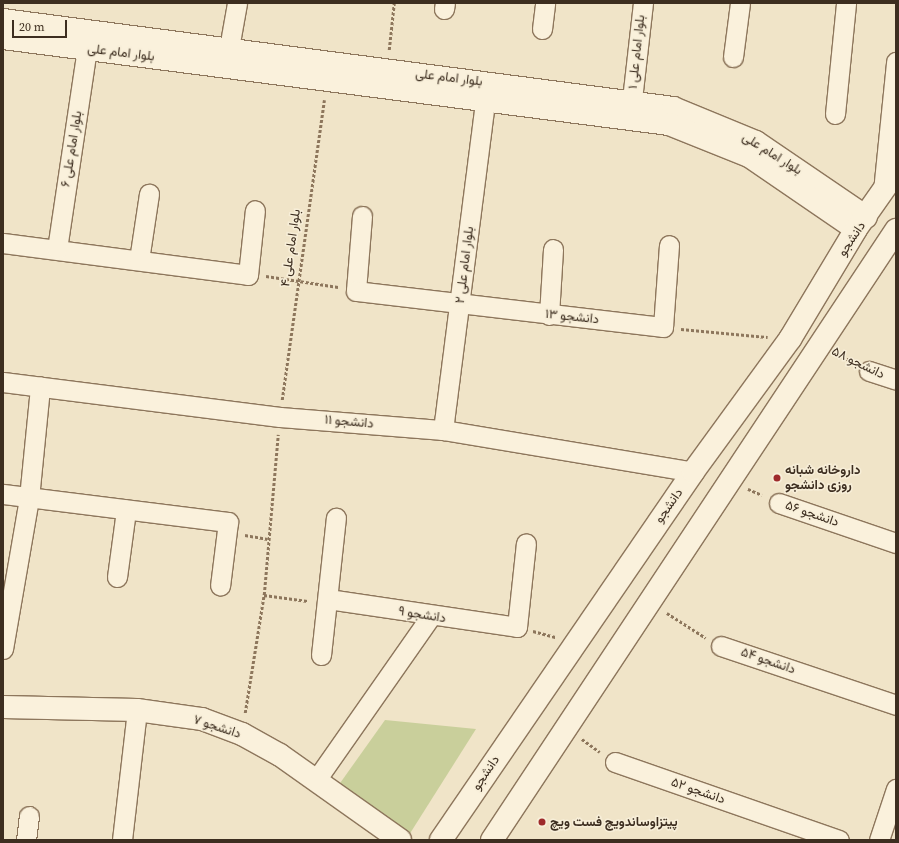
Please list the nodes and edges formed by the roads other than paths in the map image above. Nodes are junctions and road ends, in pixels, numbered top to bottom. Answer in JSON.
{"nodes":[{"id":1,"x":237,"y":3,"type":"edge"},
{"id":2,"x":545,"y":3,"type":"edge"},
{"id":3,"x":643,"y":3,"type":"edge"},
{"id":4,"x":740,"y":3,"type":"edge"},
{"id":5,"x":846,"y":3,"type":"edge"},
{"id":6,"x":3,"y":20,"type":"edge"},
{"id":7,"x":542,"y":29,"type":"dead end"},
{"id":8,"x":3,"y":38,"type":"edge"},
{"id":9,"x":88,"y":40,"type":"junction"},
{"id":10,"x":733,"y":57,"type":"dead end"},
{"id":11,"x":228,"y":58,"type":"junction"},
{"id":12,"x":896,"y":62,"type":"edge"},
{"id":13,"x":486,"y":92,"type":"junction"},
{"id":14,"x":631,"y":110,"type":"junction"},
{"id":15,"x":835,"y":114,"type":"dead end"},
{"id":16,"x":896,"y":172,"type":"edge"},
{"id":17,"x":883,"y":191,"type":"junction"},
{"id":18,"x":149,"y":194,"type":"dead end"},
{"id":19,"x":255,"y":210,"type":"dead end"},
{"id":20,"x":362,"y":216,"type":"dead end"},
{"id":21,"x":861,"y":223,"type":"junction"},
{"id":22,"x":896,"y":230,"type":"edge"},
{"id":23,"x":3,"y":243,"type":"edge"},
{"id":24,"x":669,"y":245,"type":"dead end"},
{"id":25,"x":553,"y":248,"type":"dead end"},
{"id":26,"x":57,"y":249,"type":"junction"},
{"id":27,"x":139,"y":260,"type":"junction"},
{"id":28,"x":461,"y":300,"type":"junction"},
{"id":29,"x":549,"y":315,"type":"junction"},
{"id":30,"x":869,"y":371,"type":"road end"},
{"id":31,"x":896,"y":380,"type":"edge"},
{"id":32,"x":3,"y":382,"type":"edge"},
{"id":33,"x":40,"y":386,"type":"junction"},
{"id":34,"x":443,"y":430,"type":"junction"},
{"id":35,"x":693,"y":472,"type":"junction"},
{"id":36,"x":3,"y":494,"type":"edge"},
{"id":37,"x":29,"y":498,"type":"junction"},
{"id":38,"x":779,"y":503,"type":"road end"},
{"id":39,"x":126,"y":510,"type":"junction"},
{"id":40,"x":336,"y":518,"type":"dead end"},
{"id":41,"x":526,"y":543,"type":"dead end"},
{"id":42,"x":896,"y":544,"type":"edge"},
{"id":43,"x":117,"y":577,"type":"dead end"},
{"id":44,"x":9,"y":578,"type":"edge"},
{"id":45,"x":220,"y":586,"type":"dead end"},
{"id":46,"x":327,"y":601,"type":"junction"},
{"id":47,"x":430,"y":617,"type":"junction"},
{"id":48,"x":721,"y":646,"type":"road end"},
{"id":49,"x":3,"y":649,"type":"edge"},
{"id":50,"x":321,"y":655,"type":"dead end"},
{"id":51,"x":896,"y":705,"type":"edge"},
{"id":52,"x":3,"y":707,"type":"edge"},
{"id":53,"x":137,"y":710,"type":"junction"},
{"id":54,"x":615,"y":762,"type":"road end"},
{"id":55,"x":316,"y":780,"type":"junction"},
{"id":56,"x":896,"y":789,"type":"edge"},
{"id":57,"x":29,"y":816,"type":"dead end"},
{"id":58,"x":26,"y":840,"type":"edge"},
{"id":59,"x":122,"y":840,"type":"edge"},
{"id":60,"x":400,"y":840,"type":"edge"},
{"id":61,"x":441,"y":840,"type":"edge"},
{"id":62,"x":492,"y":840,"type":"edge"},
{"id":63,"x":839,"y":840,"type":"edge"},
{"id":64,"x":878,"y":840,"type":"edge"}],
"edges":[{"from":1,"to":11,"type":"street"},
{"from":2,"to":7,"type":"street"},
{"from":3,"to":14,"type":"street","name":"بلوار امام علی ۱"},
{"from":4,"to":10,"type":"street"},
{"from":5,"to":15,"type":"street"},
{"from":6,"to":9,"type":"street","name":"بلوار امام علی"},
{"from":8,"to":9,"type":"street","name":"بلوار امام علی"},
{"from":9,"to":11,"type":"street","name":"بلوار امام علی"},
{"from":9,"to":26,"type":"street","name":"بلوار امام علی ۶"},
{"from":11,"to":13,"type":"street","name":"بلوار امام علی"},
{"from":11,"to":13,"type":"street","name":"بلوار امام علی"},
{"from":12,"to":17,"type":"street"},
{"from":13,"to":14,"type":"street","name":"بلوار امام علی"},
{"from":13,"to":28,"type":"street","name":"بلوار امام علی ۲"},
{"from":14,"to":21,"type":"street","name":"بلوار امام علی"},
{"from":16,"to":17,"type":"street","name":"دانشجو"},
{"from":17,"to":21,"type":"street","name":"دانشجو"},
{"from":18,"to":27,"type":"street"},
{"from":19,"to":27,"type":"street"},
{"from":20,"to":28,"type":"street","name":"دانشجو ۱۳"},
{"from":21,"to":35,"type":"street","name":"دانشجو"},
{"from":22,"to":62,"type":"street"},
{"from":23,"to":26,"type":"street"},
{"from":24,"to":29,"type":"street","name":"دانشجو ۱۳"},
{"from":25,"to":29,"type":"street"},
{"from":26,"to":27,"type":"street"},
{"from":28,"to":29,"type":"street","name":"دانشجو ۱۳"},
{"from":28,"to":34,"type":"street","name":"بلوار امام علی ۲"},
{"from":30,"to":31,"type":"street","name":"دانشجو ۵۸"},
{"from":32,"to":33,"type":"street","name":"دانشجو ۱۱"},
{"from":33,"to":34,"type":"street","name":"دانشجو ۱۱"},
{"from":33,"to":37,"type":"street"},
{"from":34,"to":35,"type":"street","name":"دانشجو ۱۱"},
{"from":35,"to":61,"type":"street","name":"دانشجو"},
{"from":36,"to":37,"type":"street"},
{"from":37,"to":39,"type":"street"},
{"from":37,"to":44,"type":"street"},
{"from":38,"to":42,"type":"street","name":"دانشجو ۵۶"},
{"from":39,"to":43,"type":"street"},
{"from":39,"to":45,"type":"street"},
{"from":40,"to":46,"type":"street"},
{"from":41,"to":47,"type":"street","name":"دانشجو ۹"},
{"from":44,"to":49,"type":"street"},
{"from":46,"to":47,"type":"street","name":"دانشجو ۹"},
{"from":46,"to":50,"type":"street"},
{"from":47,"to":55,"type":"street"},
{"from":48,"to":51,"type":"street","name":"دانشجو ۵۴"},
{"from":52,"to":53,"type":"street","name":"دانشجو ۷"},
{"from":53,"to":55,"type":"street","name":"دانشجو ۷"},
{"from":53,"to":59,"type":"street"},
{"from":54,"to":63,"type":"street","name":"دانشجو ۵۲"},
{"from":55,"to":60,"type":"street","name":"دانشجو ۷"},
{"from":56,"to":64,"type":"street"},
{"from":57,"to":58,"type":"street"}]}
